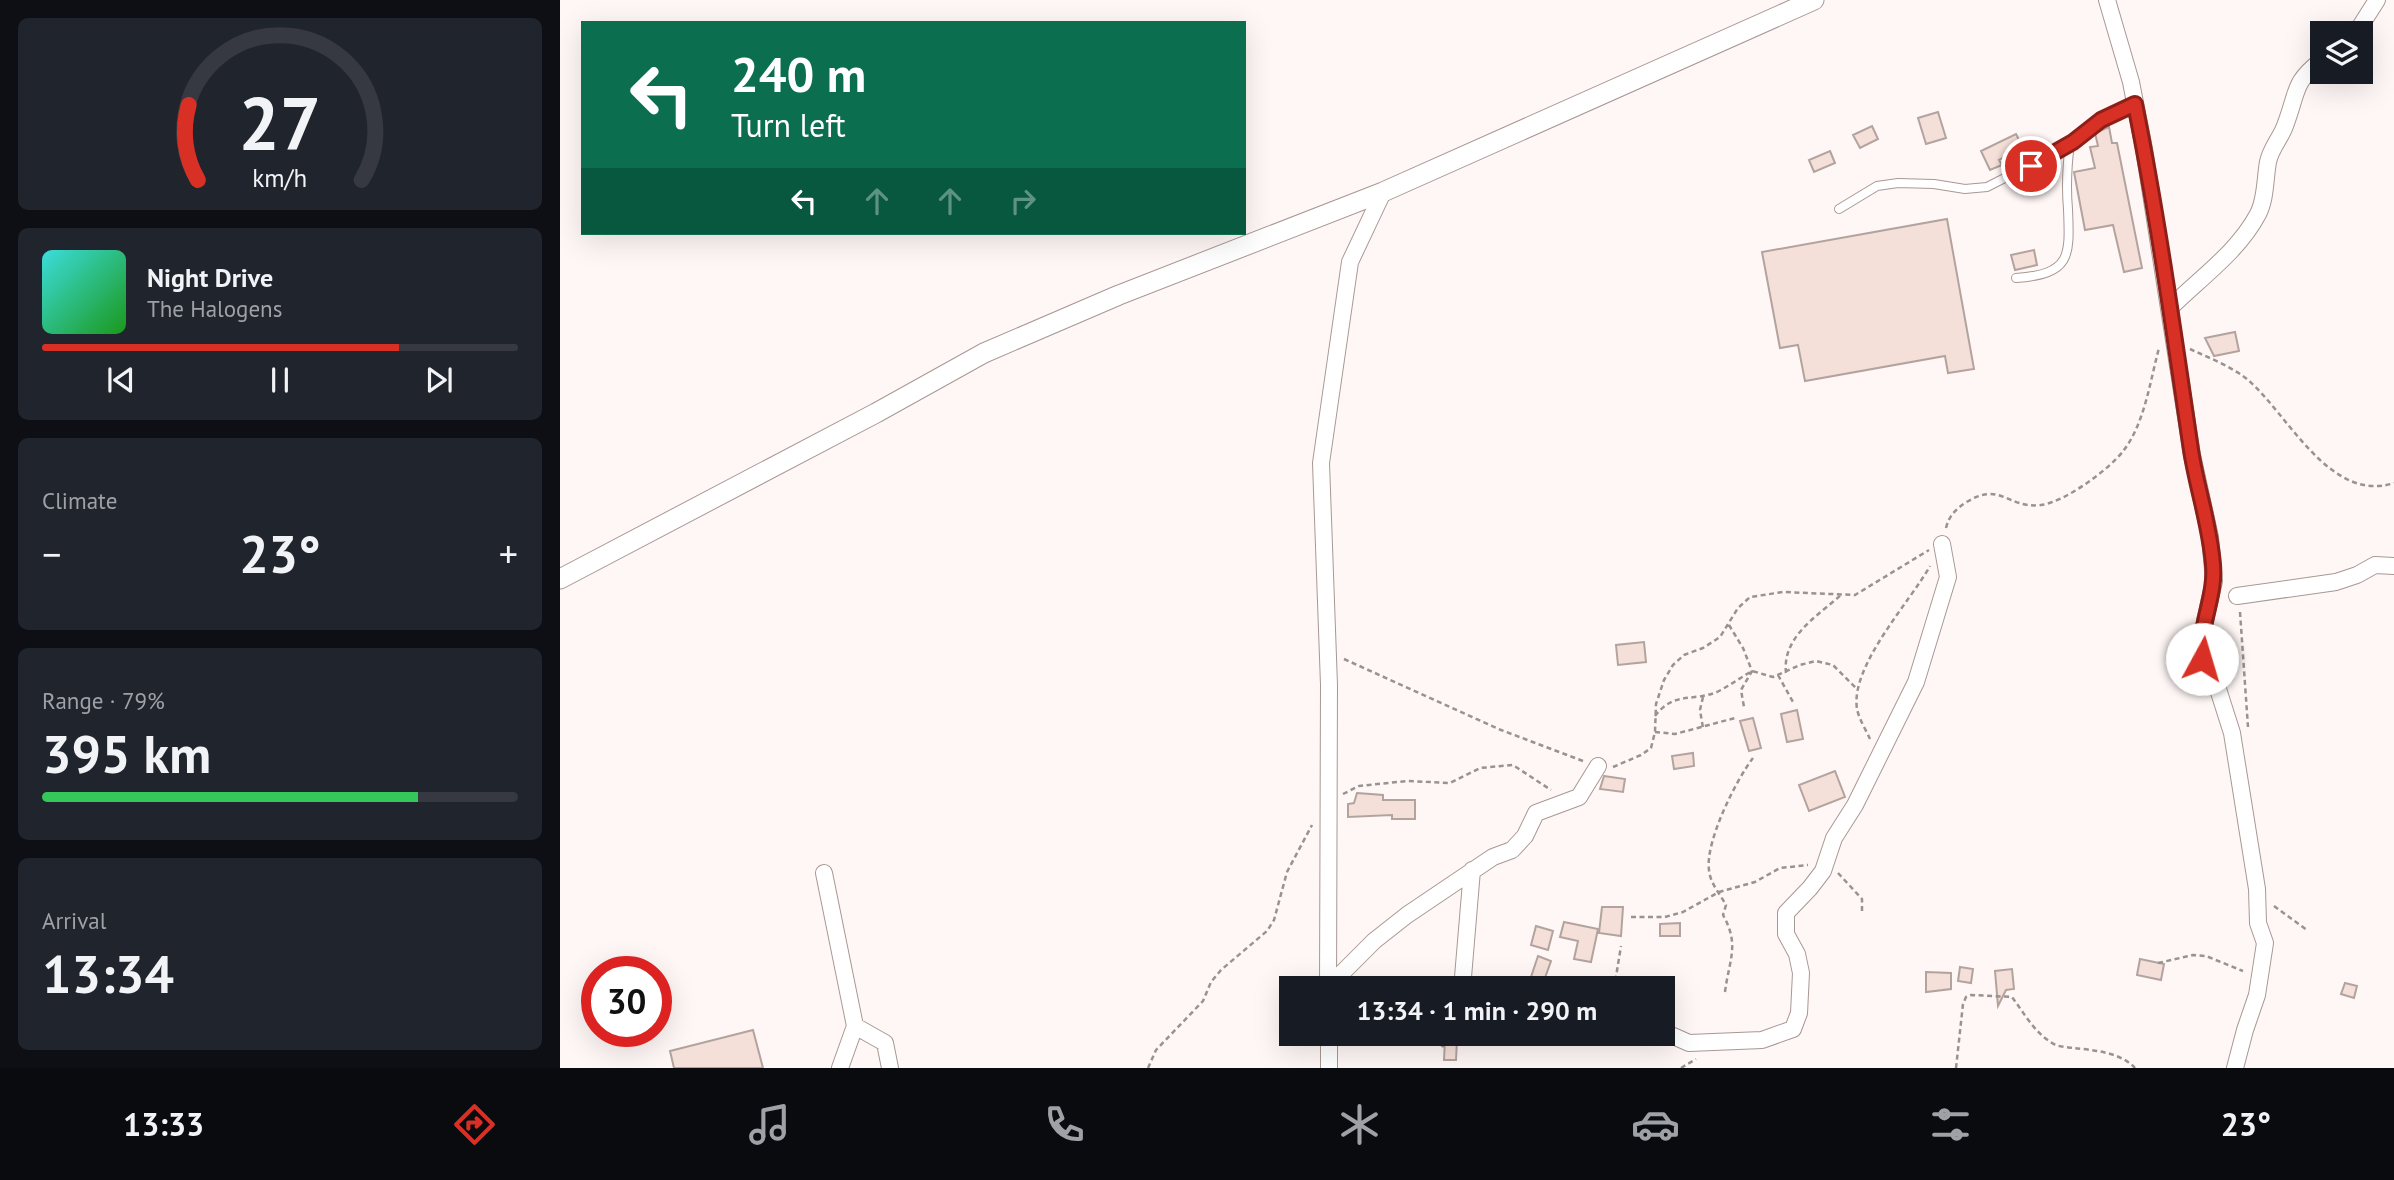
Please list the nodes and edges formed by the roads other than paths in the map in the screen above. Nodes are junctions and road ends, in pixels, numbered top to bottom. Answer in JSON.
{"nodes":[{"id":1,"x":1814,"y":0,"type":"edge"},
{"id":2,"x":2108,"y":0,"type":"edge"},
{"id":3,"x":2377,"y":0,"type":"edge"},
{"id":4,"x":2364,"y":21,"type":"edge"},
{"id":5,"x":2310,"y":70,"type":"edge"},
{"id":6,"x":2135,"y":104,"type":"junction"},
{"id":7,"x":2070,"y":143,"type":"junction"},
{"id":8,"x":1383,"y":192,"type":"junction"},
{"id":9,"x":1839,"y":209,"type":"dead end"},
{"id":10,"x":2016,"y":278,"type":"dead end"},
{"id":11,"x":2170,"y":308,"type":"junction"},
{"id":12,"x":1942,"y":544,"type":"road end"},
{"id":13,"x":2394,"y":566,"type":"edge"},
{"id":14,"x":560,"y":579,"type":"edge"},
{"id":15,"x":2237,"y":596,"type":"dead end"},
{"id":16,"x":1598,"y":766,"type":"road end"},
{"id":17,"x":1472,"y":870,"type":"junction"},
{"id":18,"x":824,"y":873,"type":"dead end"},
{"id":19,"x":1340,"y":975,"type":"dead end"},
{"id":20,"x":1328,"y":976,"type":"edge"},
{"id":21,"x":1463,"y":976,"type":"edge"},
{"id":22,"x":855,"y":1026,"type":"junction"},
{"id":23,"x":1675,"y":1036,"type":"edge"},
{"id":24,"x":1329,"y":1046,"type":"edge"},
{"id":25,"x":841,"y":1068,"type":"edge"},
{"id":26,"x":890,"y":1068,"type":"edge"},
{"id":27,"x":1329,"y":1068,"type":"edge"},
{"id":28,"x":2235,"y":1068,"type":"edge"}],
"edges":[{"from":1,"to":8,"type":"street"},
{"from":2,"to":6,"type":"street"},
{"from":3,"to":4,"type":"street"},
{"from":5,"to":11,"type":"street"},
{"from":6,"to":7,"type":"lane"},
{"from":6,"to":11,"type":"street"},
{"from":7,"to":9,"type":"lane"},
{"from":7,"to":10,"type":"lane"},
{"from":8,"to":14,"type":"street"},
{"from":8,"to":20,"type":"street"},
{"from":11,"to":28,"type":"street"},
{"from":12,"to":23,"type":"street"},
{"from":13,"to":15,"type":"street"},
{"from":16,"to":17,"type":"street"},
{"from":17,"to":19,"type":"street"},
{"from":17,"to":21,"type":"street"},
{"from":18,"to":22,"type":"street"},
{"from":22,"to":25,"type":"street"},
{"from":22,"to":26,"type":"street"},
{"from":24,"to":27,"type":"street"}]}
